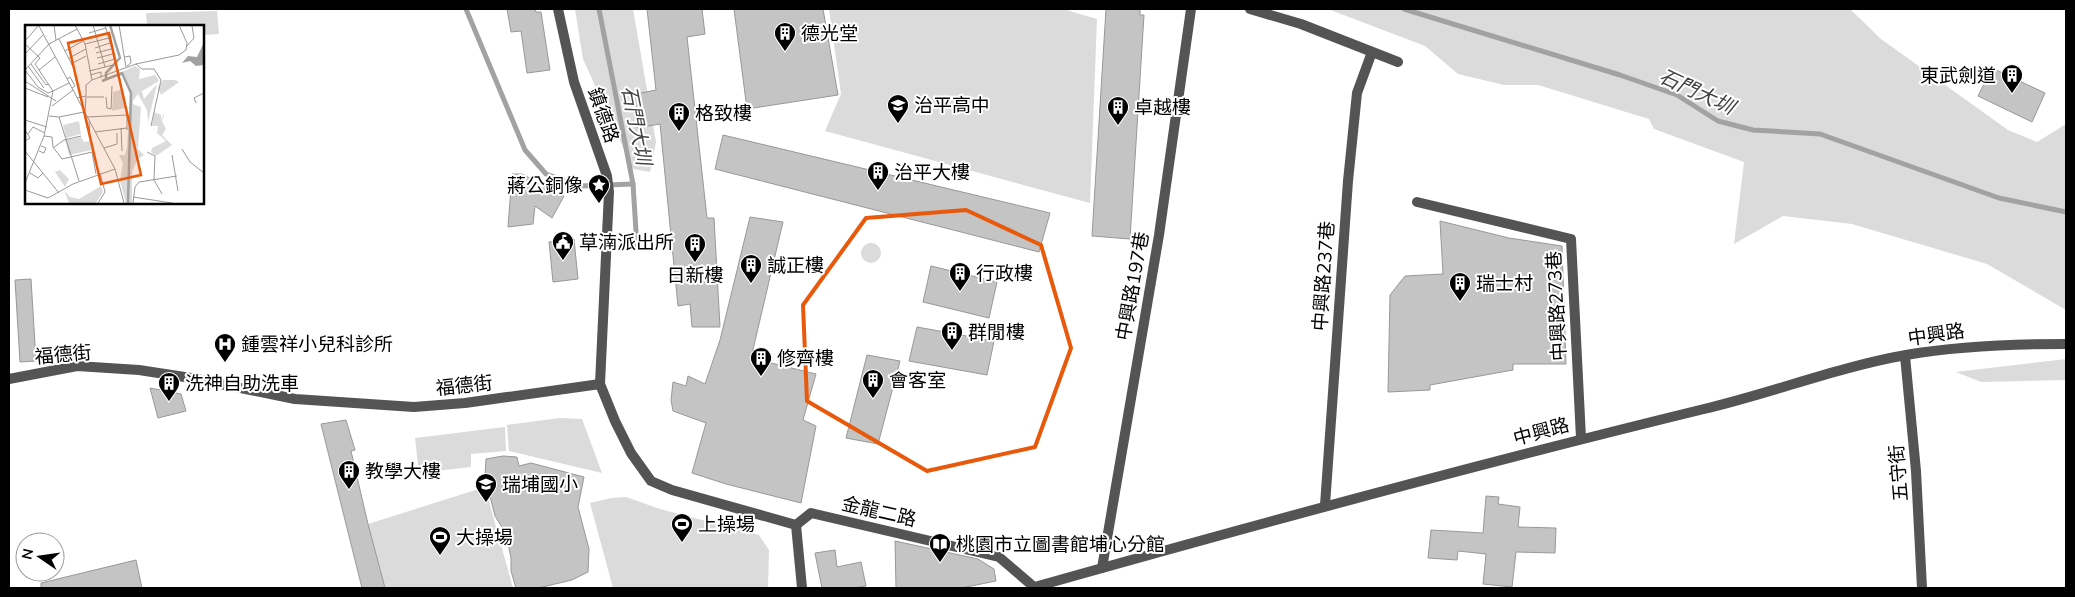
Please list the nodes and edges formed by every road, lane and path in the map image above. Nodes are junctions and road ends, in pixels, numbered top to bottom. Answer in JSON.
{"nodes":[{"id":1,"x":558,"y":9,"type":"edge"},
{"id":2,"x":1191,"y":9,"type":"edge"},
{"id":3,"x":1250,"y":9,"type":"edge"},
{"id":4,"x":1372,"y":52,"type":"junction"},
{"id":5,"x":1398,"y":62,"type":"dead end"},
{"id":6,"x":1417,"y":202,"type":"dead end"},
{"id":7,"x":2066,"y":344,"type":"edge"},
{"id":8,"x":1905,"y":356,"type":"junction"},
{"id":9,"x":9,"y":379,"type":"edge"},
{"id":10,"x":600,"y":384,"type":"junction"},
{"id":11,"x":1581,"y":438,"type":"junction"},
{"id":12,"x":1325,"y":505,"type":"junction"},
{"id":13,"x":796,"y":525,"type":"junction"},
{"id":14,"x":1102,"y":568,"type":"junction"},
{"id":15,"x":802,"y":588,"type":"edge"},
{"id":16,"x":1033,"y":588,"type":"edge"},
{"id":17,"x":1922,"y":588,"type":"edge"}],
"edges":[{"from":1,"to":10,"type":"street","name":"鎮德路"},
{"from":2,"to":14,"type":"street","name":"中興路197巷"},
{"from":3,"to":4,"type":"street"},
{"from":4,"to":5,"type":"street"},
{"from":4,"to":12,"type":"street","name":"中興路237巷"},
{"from":6,"to":11,"type":"street","name":"中興路273巷"},
{"from":7,"to":8,"type":"street","name":"中興路"},
{"from":8,"to":11,"type":"street","name":"中興路"},
{"from":8,"to":17,"type":"street","name":"五守街"},
{"from":9,"to":10,"type":"street","name":"福德街"},
{"from":10,"to":13,"type":"street"},
{"from":11,"to":12,"type":"street","name":"中興路"},
{"from":12,"to":14,"type":"street","name":"中興路"},
{"from":13,"to":15,"type":"street"},
{"from":13,"to":16,"type":"street","name":"金龍二路"},
{"from":14,"to":16,"type":"street","name":"中興路"}]}
